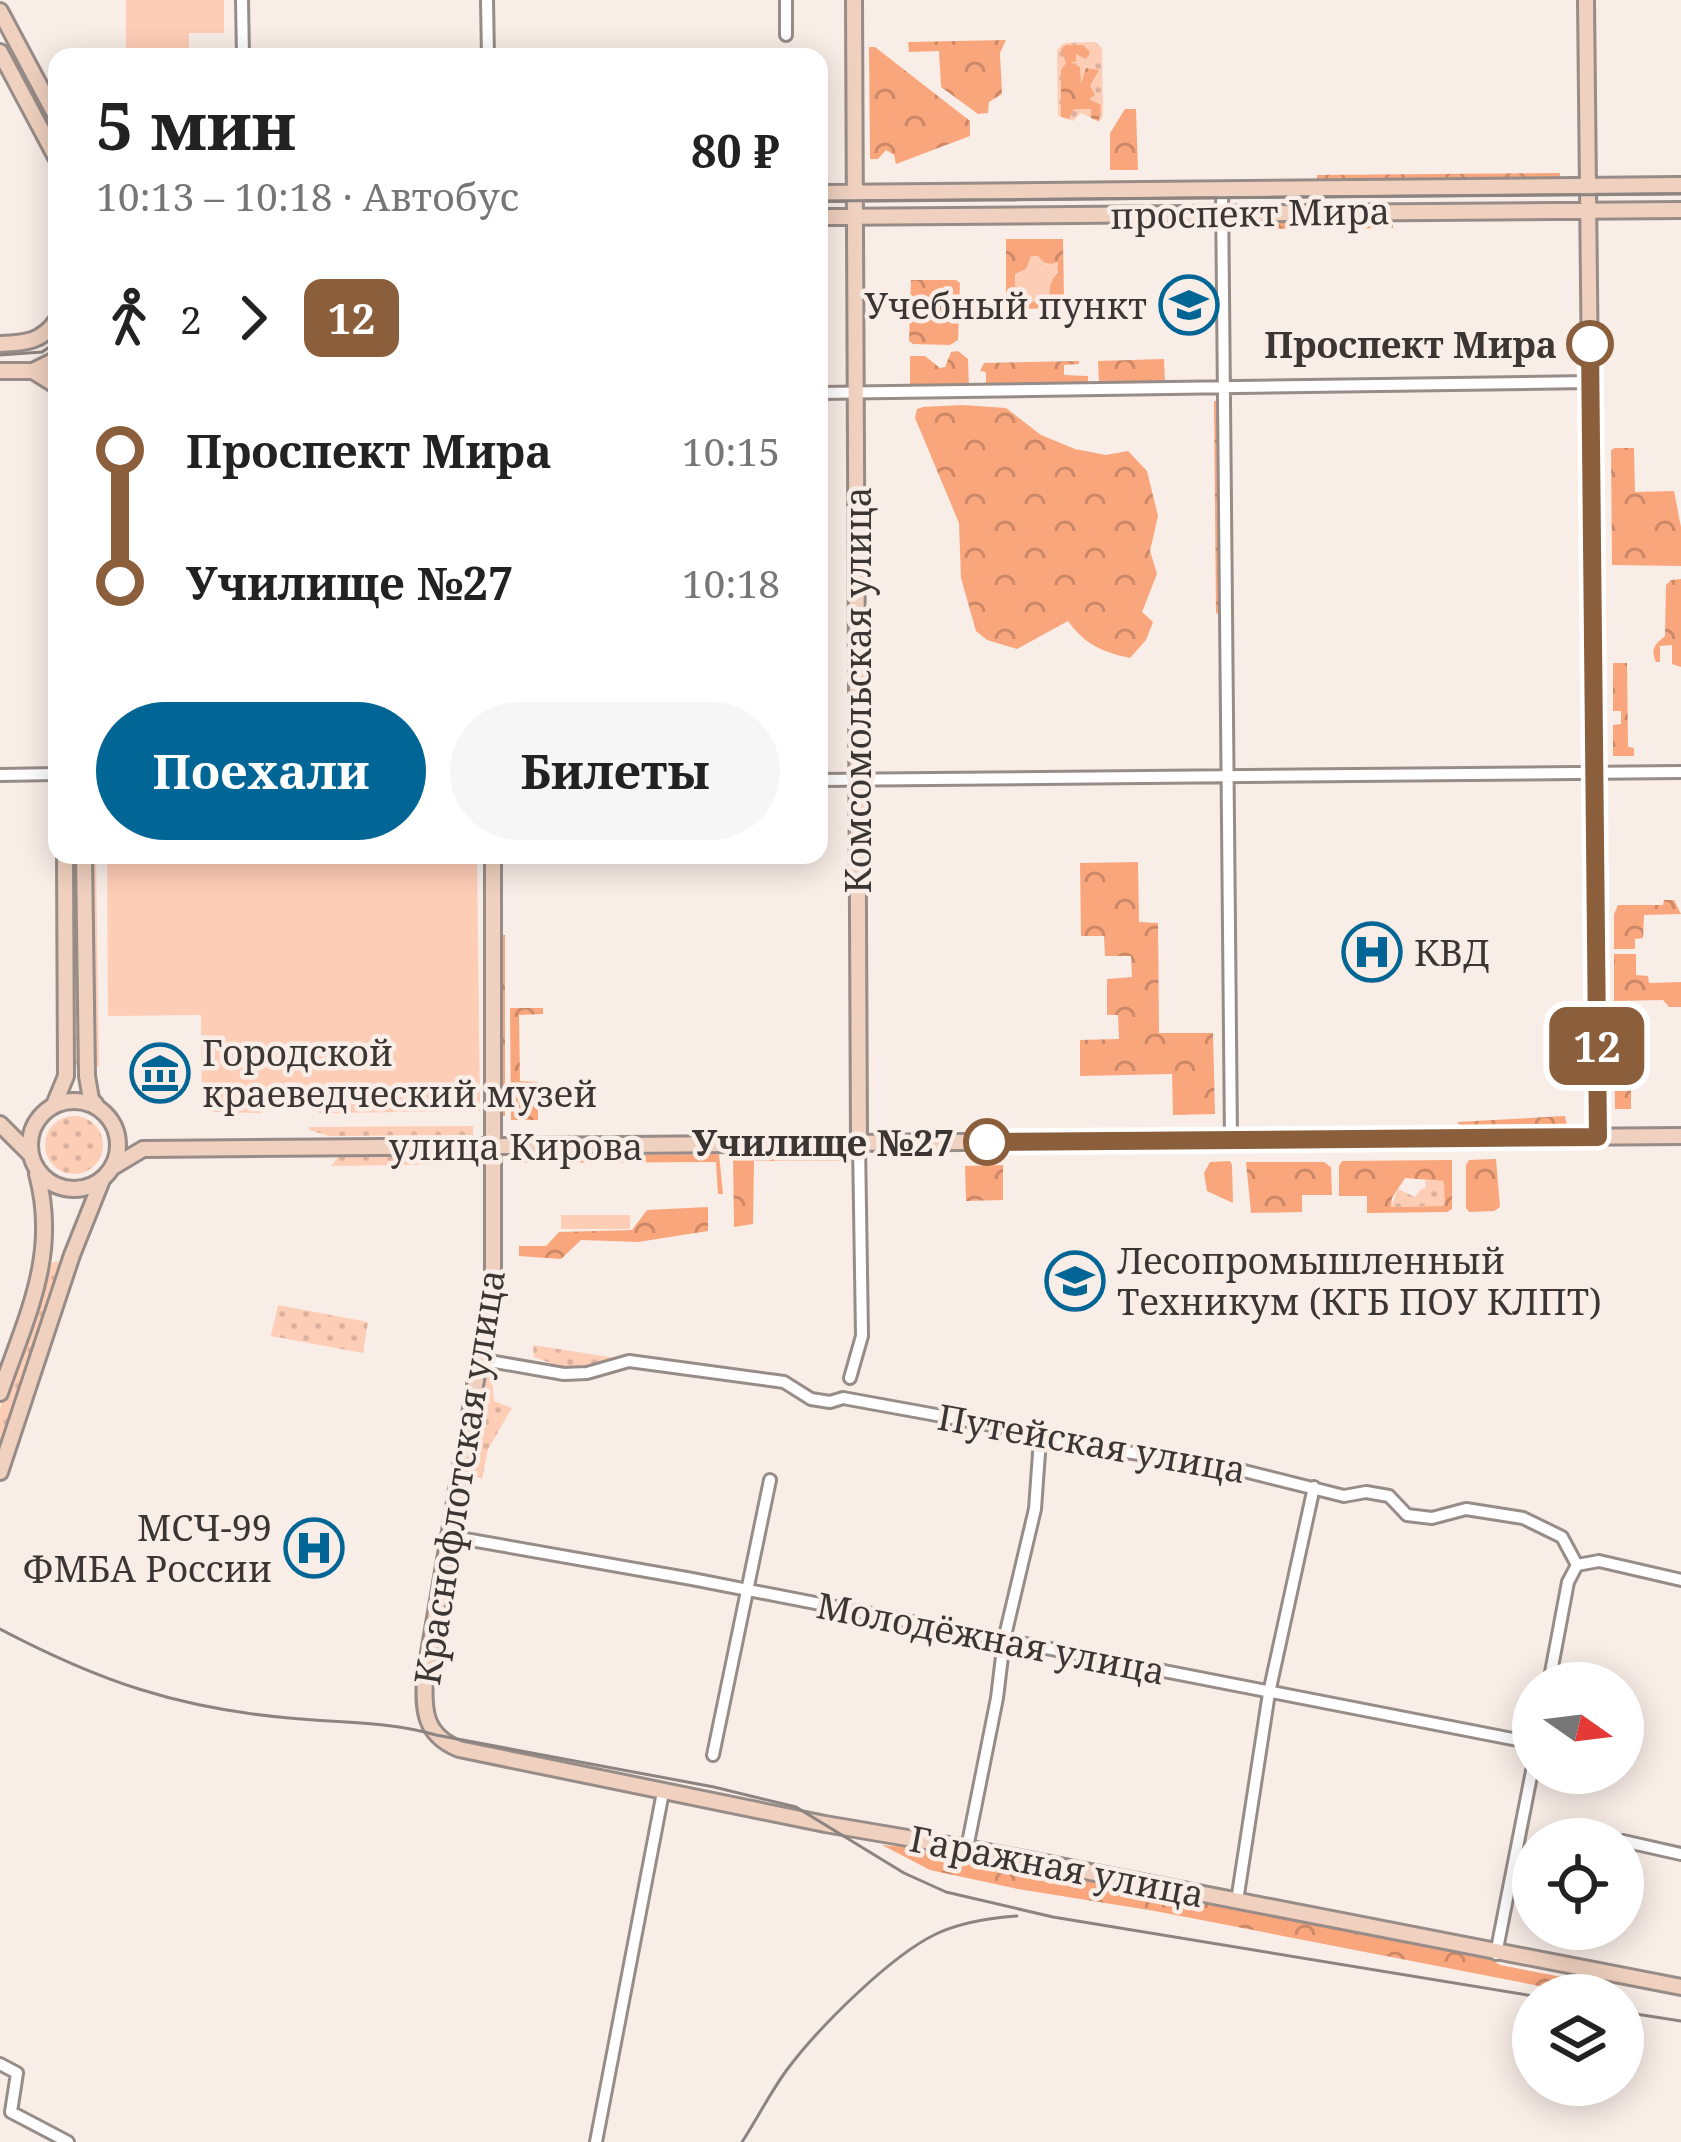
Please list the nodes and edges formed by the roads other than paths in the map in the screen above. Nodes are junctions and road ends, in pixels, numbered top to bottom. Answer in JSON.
{"nodes":[{"id":1,"x":242,"y":0,"type":"edge"},
{"id":2,"x":487,"y":0,"type":"edge"},
{"id":3,"x":786,"y":0,"type":"edge"},
{"id":4,"x":854,"y":0,"type":"edge"},
{"id":5,"x":1586,"y":0,"type":"edge"},
{"id":6,"x":0,"y":11,"type":"edge"},
{"id":7,"x":786,"y":35,"type":"dead end"},
{"id":8,"x":242,"y":48,"type":"edge"},
{"id":9,"x":488,"y":48,"type":"edge"},
{"id":10,"x":0,"y":52,"type":"edge"},
{"id":11,"x":48,"y":101,"type":"edge"},
{"id":12,"x":48,"y":141,"type":"edge"},
{"id":13,"x":1681,"y":185,"type":"edge"},
{"id":14,"x":1588,"y":186,"type":"junction"},
{"id":15,"x":1222,"y":189,"type":"junction"},
{"id":16,"x":855,"y":192,"type":"junction"},
{"id":17,"x":828,"y":193,"type":"edge"},
{"id":18,"x":1681,"y":210,"type":"edge"},
{"id":19,"x":1588,"y":211,"type":"junction"},
{"id":20,"x":1222,"y":214,"type":"junction"},
{"id":21,"x":828,"y":217,"type":"edge"},
{"id":22,"x":856,"y":217,"type":"junction"},
{"id":23,"x":48,"y":333,"type":"edge"},
{"id":24,"x":0,"y":344,"type":"edge"},
{"id":25,"x":48,"y":364,"type":"edge"},
{"id":26,"x":0,"y":371,"type":"edge"},
{"id":27,"x":33,"y":371,"type":"junction"},
{"id":28,"x":48,"y":378,"type":"edge"},
{"id":29,"x":1590,"y":382,"type":"junction"},
{"id":30,"x":1224,"y":387,"type":"junction"},
{"id":31,"x":828,"y":393,"type":"edge"},
{"id":32,"x":856,"y":393,"type":"junction"},
{"id":33,"x":1681,"y":772,"type":"edge"},
{"id":34,"x":1594,"y":773,"type":"junction"},
{"id":35,"x":48,"y":774,"type":"edge"},
{"id":36,"x":0,"y":775,"type":"edge"},
{"id":37,"x":1228,"y":776,"type":"junction"},
{"id":38,"x":828,"y":780,"type":"edge"},
{"id":39,"x":858,"y":780,"type":"junction"},
{"id":40,"x":65,"y":864,"type":"edge"},
{"id":41,"x":84,"y":864,"type":"edge"},
{"id":42,"x":493,"y":864,"type":"edge"},
{"id":43,"x":100,"y":1109,"type":"junction"},
{"id":44,"x":47,"y":1112,"type":"junction"},
{"id":45,"x":0,"y":1122,"type":"edge"},
{"id":46,"x":115,"y":1128,"type":"junction"},
{"id":47,"x":1681,"y":1136,"type":"edge"},
{"id":48,"x":1598,"y":1137,"type":"junction"},
{"id":49,"x":1231,"y":1140,"type":"junction"},
{"id":50,"x":859,"y":1143,"type":"junction"},
{"id":51,"x":495,"y":1146,"type":"junction"},
{"id":52,"x":142,"y":1149,"type":"junction"},
{"id":53,"x":32,"y":1159,"type":"junction"},
{"id":54,"x":108,"y":1174,"type":"junction"},
{"id":55,"x":478,"y":1359,"type":"junction"},
{"id":56,"x":850,"y":1378,"type":"dead end"},
{"id":57,"x":0,"y":1394,"type":"edge"},
{"id":58,"x":1040,"y":1439,"type":"junction"},
{"id":59,"x":0,"y":1472,"type":"edge"},
{"id":60,"x":770,"y":1480,"type":"dead end"},
{"id":61,"x":1314,"y":1487,"type":"junction"},
{"id":62,"x":448,"y":1536,"type":"junction"},
{"id":63,"x":1577,"y":1565,"type":"junction"},
{"id":64,"x":1681,"y":1580,"type":"edge"},
{"id":65,"x":749,"y":1591,"type":"junction"},
{"id":66,"x":1004,"y":1640,"type":"junction"},
{"id":67,"x":1553,"y":1662,"type":"edge"},
{"id":68,"x":1269,"y":1693,"type":"junction"},
{"id":69,"x":436,"y":1736,"type":"joint"},
{"id":70,"x":1512,"y":1739,"type":"edge"},
{"id":71,"x":713,"y":1755,"type":"dead end"},
{"id":72,"x":663,"y":1792,"type":"junction"},
{"id":73,"x":1527,"y":1794,"type":"edge"},
{"id":74,"x":1644,"y":1846,"type":"edge"},
{"id":75,"x":967,"y":1848,"type":"junction"},
{"id":76,"x":1681,"y":1854,"type":"edge"},
{"id":77,"x":1238,"y":1900,"type":"junction"},
{"id":78,"x":1496,"y":1954,"type":"junction"},
{"id":79,"x":1681,"y":1987,"type":"edge"},
{"id":80,"x":0,"y":2064,"type":"edge"},
{"id":81,"x":68,"y":2142,"type":"edge"},
{"id":82,"x":596,"y":2142,"type":"edge"}],
"edges":[{"from":1,"to":8,"type":"street"},
{"from":2,"to":9,"type":"street"},
{"from":3,"to":7,"type":"street"},
{"from":4,"to":16,"type":"street","name":"Комсомольская улица"},
{"from":5,"to":14,"type":"street"},
{"from":6,"to":11,"type":"street"},
{"from":10,"to":12,"type":"street"},
{"from":13,"to":14,"type":"street","name":"проспект Мира"},
{"from":14,"to":15,"type":"street","name":"проспект Мира"},
{"from":14,"to":19,"type":"street"},
{"from":15,"to":16,"type":"street","name":"проспект Мира"},
{"from":15,"to":20,"type":"street"},
{"from":16,"to":17,"type":"street","name":"проспект Мира"},
{"from":16,"to":22,"type":"street","name":"Комсомольская улица"},
{"from":18,"to":19,"type":"street","name":"проспект Мира"},
{"from":19,"to":20,"type":"street","name":"проспект Мира"},
{"from":19,"to":29,"type":"street"},
{"from":20,"to":22,"type":"street","name":"проспект Мира"},
{"from":20,"to":30,"type":"street"},
{"from":21,"to":22,"type":"street","name":"проспект Мира"},
{"from":22,"to":32,"type":"street","name":"Комсомольская улица"},
{"from":23,"to":24,"type":"street"},
{"from":25,"to":27,"type":"street"},
{"from":26,"to":27,"type":"street"},
{"from":27,"to":28,"type":"street"},
{"from":29,"to":30,"type":"street"},
{"from":29,"to":34,"type":"street"},
{"from":30,"to":32,"type":"street"},
{"from":30,"to":37,"type":"street"},
{"from":31,"to":32,"type":"street"},
{"from":32,"to":39,"type":"street","name":"Комсомольская улица"},
{"from":33,"to":34,"type":"street"},
{"from":34,"to":37,"type":"street"},
{"from":34,"to":48,"type":"street"},
{"from":35,"to":36,"type":"street"},
{"from":37,"to":39,"type":"street"},
{"from":37,"to":49,"type":"street"},
{"from":38,"to":39,"type":"street"},
{"from":39,"to":50,"type":"street","name":"Комсомольская улица"},
{"from":40,"to":44,"type":"street"},
{"from":41,"to":43,"type":"street"},
{"from":42,"to":51,"type":"street","name":"Краснофлотская улица"},
{"from":43,"to":44,"type":"street"},
{"from":43,"to":46,"type":"street"},
{"from":44,"to":45,"type":"street"},
{"from":44,"to":53,"type":"street"},
{"from":45,"to":53,"type":"street"},
{"from":46,"to":52,"type":"street"},
{"from":46,"to":54,"type":"street"},
{"from":47,"to":48,"type":"street","name":"улица Кирова"},
{"from":48,"to":49,"type":"street","name":"улица Кирова"},
{"from":49,"to":50,"type":"street","name":"улица Кирова"},
{"from":50,"to":51,"type":"street","name":"улица Кирова"},
{"from":50,"to":56,"type":"street","name":"Комсомольская улица"},
{"from":51,"to":52,"type":"street","name":"улица Кирова"},
{"from":51,"to":55,"type":"street","name":"Краснофлотская улица"},
{"from":52,"to":54,"type":"street"},
{"from":53,"to":54,"type":"street"},
{"from":53,"to":57,"type":"street"},
{"from":54,"to":59,"type":"street"},
{"from":55,"to":58,"type":"street","name":"Путейская улица"},
{"from":55,"to":62,"type":"street","name":"Краснофлотская улица"},
{"from":58,"to":61,"type":"street","name":"Путейская улица"},
{"from":58,"to":66,"type":"street"},
{"from":60,"to":65,"type":"street"},
{"from":61,"to":63,"type":"street","name":"Путейская улица"},
{"from":61,"to":68,"type":"street"},
{"from":62,"to":65,"type":"street","name":"Молодёжная улица"},
{"from":62,"to":69,"type":"street","name":"Краснофлотская улица"},
{"from":63,"to":64,"type":"street"},
{"from":63,"to":67,"type":"street"},
{"from":65,"to":66,"type":"street","name":"Молодёжная улица"},
{"from":65,"to":71,"type":"street"},
{"from":66,"to":68,"type":"street","name":"Молодёжная улица"},
{"from":66,"to":75,"type":"street"},
{"from":68,"to":70,"type":"street","name":"Молодёжная улица"},
{"from":68,"to":77,"type":"street"},
{"from":69,"to":72,"type":"street","name":"Гаражная улица"},
{"from":72,"to":75,"type":"street","name":"Гаражная улица"},
{"from":72,"to":82,"type":"street"},
{"from":73,"to":78,"type":"street"},
{"from":74,"to":76,"type":"street"},
{"from":75,"to":77,"type":"street","name":"Гаражная улица"},
{"from":77,"to":78,"type":"street","name":"Гаражная улица"},
{"from":78,"to":79,"type":"street","name":"Гаражная улица"},
{"from":80,"to":81,"type":"street"}]}
